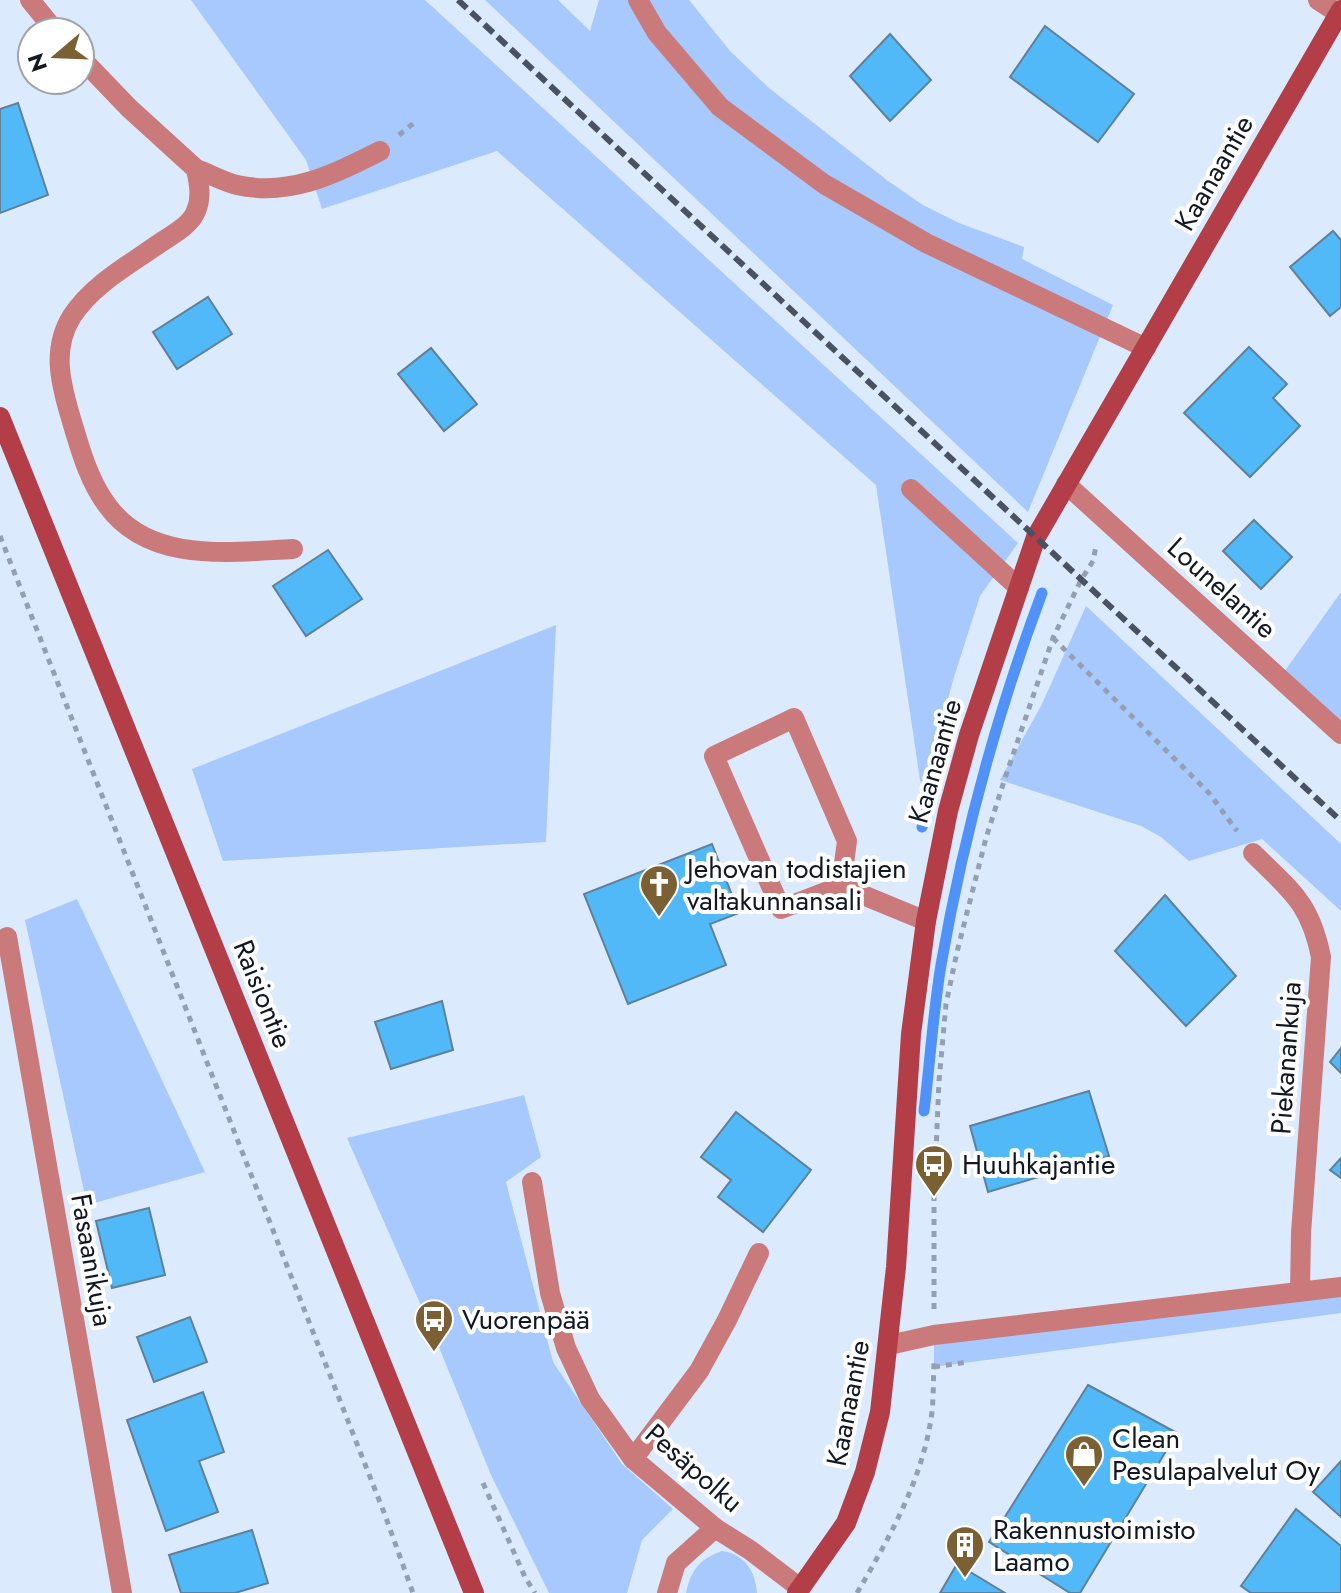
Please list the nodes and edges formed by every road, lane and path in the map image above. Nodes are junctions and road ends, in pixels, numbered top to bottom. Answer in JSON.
{"nodes":[{"id":1,"x":30,"y":0,"type":"edge"},
{"id":2,"x":638,"y":0,"type":"edge"},
{"id":3,"x":1318,"y":0,"type":"edge"},
{"id":4,"x":1340,"y":13,"type":"edge"},
{"id":5,"x":43,"y":16,"type":"edge"},
{"id":6,"x":96,"y":74,"type":"edge"},
{"id":7,"x":380,"y":151,"type":"dead end"},
{"id":8,"x":196,"y":169,"type":"junction"},
{"id":9,"x":1146,"y":348,"type":"junction"},
{"id":10,"x":0,"y":417,"type":"edge"},
{"id":11,"x":1066,"y":484,"type":"junction"},
{"id":12,"x":911,"y":489,"type":"dead end"},
{"id":13,"x":1098,"y":513,"type":"junction"},
{"id":14,"x":0,"y":536,"type":"edge"},
{"id":15,"x":293,"y":549,"type":"dead end"},
{"id":16,"x":1019,"y":588,"type":"junction"},
{"id":17,"x":1053,"y":638,"type":"junction"},
{"id":18,"x":1341,"y":734,"type":"edge"},
{"id":19,"x":1253,"y":853,"type":"joint"},
{"id":20,"x":841,"y":886,"type":"junction"},
{"id":21,"x":926,"y":921,"type":"junction"},
{"id":22,"x":7,"y":937,"type":"dead end"},
{"id":23,"x":532,"y":1182,"type":"dead end"},
{"id":24,"x":759,"y":1253,"type":"dead end"},
{"id":25,"x":1341,"y":1287,"type":"edge"},
{"id":26,"x":1300,"y":1291,"type":"junction"},
{"id":27,"x":934,"y":1335,"type":"junction"},
{"id":28,"x":889,"y":1345,"type":"junction"},
{"id":29,"x":633,"y":1459,"type":"junction"},
{"id":30,"x":483,"y":1483,"type":"dead end"},
{"id":31,"x":715,"y":1528,"type":"junction"},
{"id":32,"x":798,"y":1591,"type":"edge"},
{"id":33,"x":122,"y":1593,"type":"edge"},
{"id":34,"x":413,"y":1593,"type":"edge"},
{"id":35,"x":474,"y":1593,"type":"edge"},
{"id":36,"x":535,"y":1593,"type":"edge"},
{"id":37,"x":667,"y":1593,"type":"edge"},
{"id":38,"x":857,"y":1593,"type":"edge"}],
"edges":[{"from":1,"to":5,"type":"street"},
{"from":2,"to":9,"type":"street"},
{"from":3,"to":4,"type":"street"},
{"from":4,"to":9,"type":"street","name":"Kaanaantie"},
{"from":6,"to":8,"type":"street"},
{"from":7,"to":8,"type":"street"},
{"from":8,"to":15,"type":"street"},
{"from":9,"to":11,"type":"street","name":"Kaanaantie"},
{"from":10,"to":35,"type":"street","name":"Raisiontie"},
{"from":11,"to":13,"type":"street","name":"Lounelantie"},
{"from":11,"to":16,"type":"street","name":"Kaanaantie"},
{"from":12,"to":16,"type":"street"},
{"from":13,"to":17,"type":"path"},
{"from":13,"to":18,"type":"street","name":"Lounelantie"},
{"from":14,"to":34,"type":"path"},
{"from":16,"to":21,"type":"street","name":"Kaanaantie"},
{"from":17,"to":19,"type":"path"},
{"from":17,"to":27,"type":"path"},
{"from":19,"to":26,"type":"street","name":"Piekanankuja"},
{"from":20,"to":20,"type":"street"},
{"from":20,"to":21,"type":"street"},
{"from":21,"to":28,"type":"street","name":"Kaanaantie"},
{"from":22,"to":33,"type":"street","name":"Fasaanikuja"},
{"from":23,"to":29,"type":"street","name":"Pesäpolku"},
{"from":24,"to":29,"type":"street"},
{"from":25,"to":26,"type":"street"},
{"from":26,"to":27,"type":"street"},
{"from":27,"to":28,"type":"street"},
{"from":27,"to":38,"type":"path"},
{"from":28,"to":32,"type":"street","name":"Kaanaantie"},
{"from":29,"to":31,"type":"street","name":"Pesäpolku"},
{"from":30,"to":36,"type":"path"},
{"from":31,"to":32,"type":"street","name":"Pesäpolku"},
{"from":31,"to":37,"type":"street"}]}
